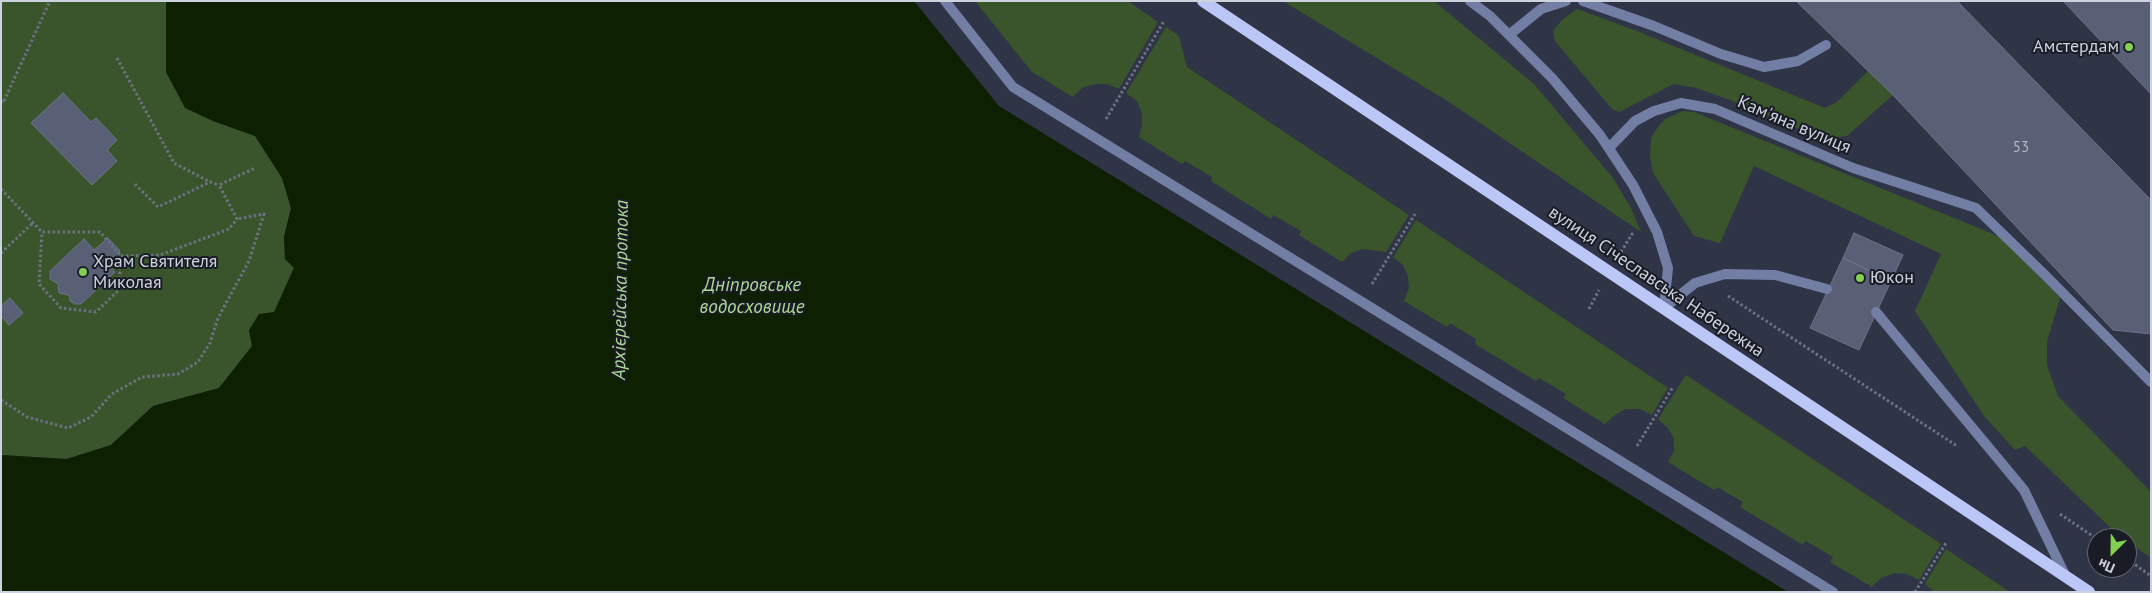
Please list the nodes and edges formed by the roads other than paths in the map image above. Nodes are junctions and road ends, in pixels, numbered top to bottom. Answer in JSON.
{"nodes":[{"id":1,"x":945,"y":1,"type":"edge"},
{"id":2,"x":1203,"y":1,"type":"edge"},
{"id":3,"x":1470,"y":1,"type":"edge"},
{"id":4,"x":1566,"y":1,"type":"edge"},
{"id":5,"x":1583,"y":1,"type":"edge"},
{"id":6,"x":1509,"y":35,"type":"junction"},
{"id":7,"x":1826,"y":45,"type":"dead end"},
{"id":8,"x":1608,"y":148,"type":"junction"},
{"id":9,"x":1828,"y":290,"type":"dead end"},
{"id":10,"x":1664,"y":308,"type":"junction"},
{"id":11,"x":1876,"y":312,"type":"dead end"},
{"id":12,"x":2151,"y":382,"type":"edge"},
{"id":13,"x":2065,"y":575,"type":"junction"},
{"id":14,"x":1834,"y":592,"type":"edge"},
{"id":15,"x":2089,"y":592,"type":"edge"}],
"edges":[{"from":1,"to":14,"type":"street"},
{"from":2,"to":10,"type":"main road","name":"вулиця Січеславська Набережна"},
{"from":3,"to":6,"type":"street"},
{"from":4,"to":6,"type":"street"},
{"from":5,"to":7,"type":"street"},
{"from":6,"to":8,"type":"street"},
{"from":8,"to":10,"type":"street"},
{"from":8,"to":12,"type":"street","name":"Кам'яна вулиця"},
{"from":9,"to":10,"type":"street"},
{"from":10,"to":13,"type":"main road","name":"вулиця Січеславська Набережна"},
{"from":11,"to":13,"type":"street"},
{"from":13,"to":15,"type":"main road","name":"вулиця Січеславська Набережна"}]}
